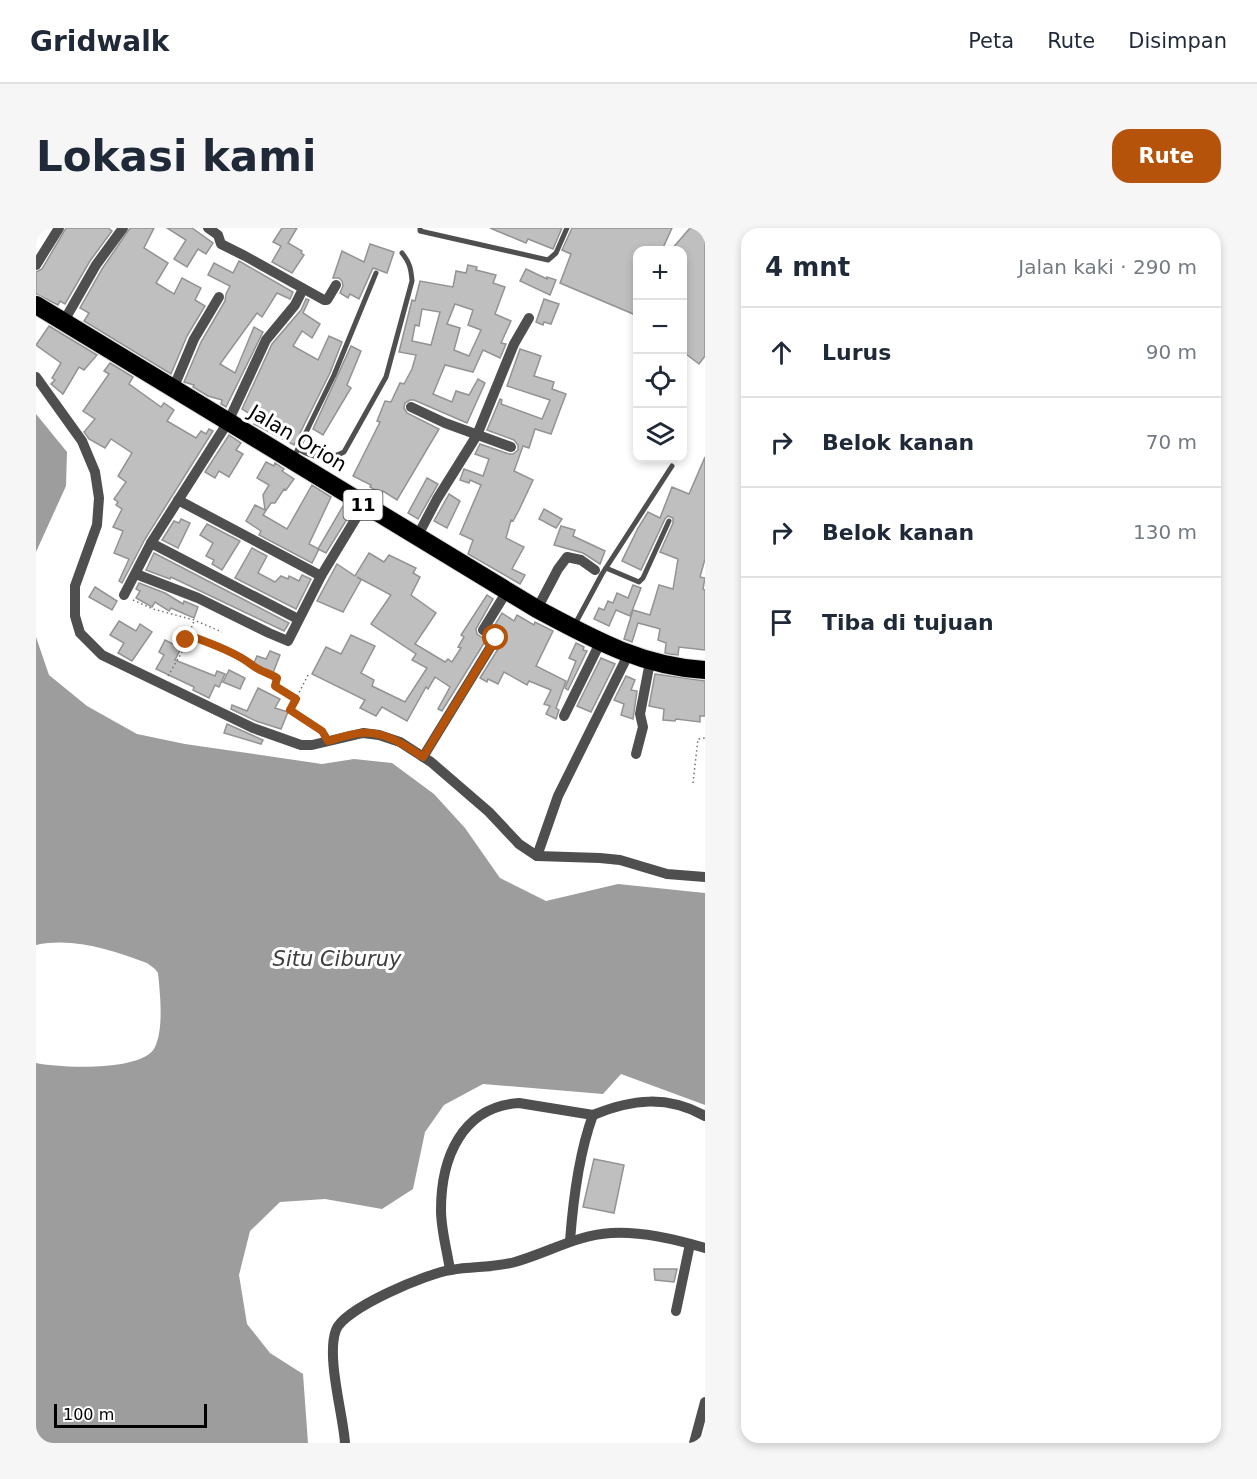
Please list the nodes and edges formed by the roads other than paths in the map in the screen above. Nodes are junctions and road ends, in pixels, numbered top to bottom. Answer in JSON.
{"nodes":[{"id":1,"x":59,"y":228,"type":"edge"},
{"id":2,"x":123,"y":228,"type":"edge"},
{"id":3,"x":208,"y":228,"type":"edge"},
{"id":4,"x":420,"y":228,"type":"edge"},
{"id":5,"x":567,"y":228,"type":"edge"},
{"id":6,"x":402,"y":253,"type":"dead end"},
{"id":7,"x":36,"y":265,"type":"edge"},
{"id":8,"x":376,"y":273,"type":"dead end"},
{"id":9,"x":336,"y":285,"type":"dead end"},
{"id":10,"x":303,"y":289,"type":"junction"},
{"id":11,"x":219,"y":297,"type":"dead end"},
{"id":12,"x":36,"y":305,"type":"edge"},
{"id":13,"x":529,"y":318,"type":"dead end"},
{"id":14,"x":64,"y":321,"type":"junction"},
{"id":15,"x":36,"y":377,"type":"edge"},
{"id":16,"x":173,"y":389,"type":"junction"},
{"id":17,"x":411,"y":406,"type":"dead end"},
{"id":18,"x":228,"y":422,"type":"junction"},
{"id":19,"x":477,"y":435,"type":"junction"},
{"id":20,"x":511,"y":447,"type":"dead end"},
{"id":21,"x":295,"y":454,"type":"junction"},
{"id":22,"x":672,"y":466,"type":"dead end"},
{"id":23,"x":178,"y":500,"type":"junction"},
{"id":24,"x":364,"y":505,"type":"junction"},
{"id":25,"x":669,"y":521,"type":"dead end"},
{"id":26,"x":417,"y":537,"type":"junction"},
{"id":27,"x":151,"y":543,"type":"junction"},
{"id":28,"x":601,"y":569,"type":"junction"},
{"id":29,"x":136,"y":574,"type":"junction"},
{"id":30,"x":321,"y":576,"type":"junction"},
{"id":31,"x":507,"y":591,"type":"junction"},
{"id":32,"x":124,"y":595,"type":"road end"},
{"id":33,"x":537,"y":609,"type":"junction"},
{"id":34,"x":298,"y":619,"type":"junction"},
{"id":35,"x":573,"y":628,"type":"junction"},
{"id":36,"x":600,"y":643,"type":"junction"},
{"id":37,"x":628,"y":655,"type":"junction"},
{"id":38,"x":650,"y":662,"type":"junction"},
{"id":39,"x":705,"y":670,"type":"edge"},
{"id":40,"x":564,"y":716,"type":"dead end"},
{"id":41,"x":636,"y":754,"type":"dead end"},
{"id":42,"x":423,"y":757,"type":"junction"},
{"id":43,"x":537,"y":856,"type":"junction"},
{"id":44,"x":705,"y":877,"type":"edge"},
{"id":45,"x":593,"y":1114,"type":"junction"},
{"id":46,"x":705,"y":1116,"type":"edge"},
{"id":47,"x":570,"y":1241,"type":"junction"},
{"id":48,"x":690,"y":1244,"type":"junction"},
{"id":49,"x":705,"y":1248,"type":"edge"},
{"id":50,"x":450,"y":1270,"type":"junction"},
{"id":51,"x":676,"y":1311,"type":"dead end"},
{"id":52,"x":705,"y":1402,"type":"edge"},
{"id":53,"x":345,"y":1443,"type":"edge"},
{"id":54,"x":694,"y":1443,"type":"edge"}],
"edges":[{"from":1,"to":7,"type":"street"},
{"from":2,"to":14,"type":"street"},
{"from":3,"to":10,"type":"street"},
{"from":4,"to":5,"type":"lane"},
{"from":6,"to":21,"type":"lane"},
{"from":8,"to":21,"type":"lane"},
{"from":9,"to":10,"type":"street"},
{"from":10,"to":18,"type":"street"},
{"from":11,"to":16,"type":"street"},
{"from":12,"to":14,"type":"highway","name":"Jalan Orion","number":"11"},
{"from":13,"to":19,"type":"street"},
{"from":14,"to":16,"type":"highway","name":"Jalan Orion","number":"11"},
{"from":15,"to":42,"type":"street"},
{"from":16,"to":18,"type":"highway","name":"Jalan Orion","number":"11"},
{"from":17,"to":19,"type":"street"},
{"from":18,"to":21,"type":"highway","name":"Jalan Orion","number":"11"},
{"from":18,"to":23,"type":"street"},
{"from":19,"to":20,"type":"street"},
{"from":19,"to":26,"type":"street"},
{"from":21,"to":24,"type":"highway","name":"Jalan Orion","number":"11"},
{"from":22,"to":28,"type":"lane"},
{"from":23,"to":27,"type":"street"},
{"from":23,"to":30,"type":"street"},
{"from":24,"to":26,"type":"highway","name":"Jalan Orion","number":"11"},
{"from":24,"to":30,"type":"street"},
{"from":25,"to":28,"type":"lane"},
{"from":26,"to":31,"type":"highway","name":"Jalan Orion","number":"11"},
{"from":27,"to":29,"type":"street"},
{"from":27,"to":34,"type":"street"},
{"from":28,"to":33,"type":"street"},
{"from":28,"to":35,"type":"lane"},
{"from":29,"to":32,"type":"street"},
{"from":29,"to":34,"type":"street"},
{"from":30,"to":34,"type":"street"},
{"from":31,"to":33,"type":"highway","name":"Jalan Orion","number":"11"},
{"from":31,"to":42,"type":"street"},
{"from":33,"to":35,"type":"highway","name":"Jalan Orion","number":"11"},
{"from":35,"to":36,"type":"highway","name":"Jalan Orion","number":"11"},
{"from":36,"to":37,"type":"highway","name":"Jalan Orion","number":"11"},
{"from":36,"to":40,"type":"street"},
{"from":37,"to":38,"type":"highway","name":"Jalan Orion","number":"11"},
{"from":37,"to":43,"type":"street"},
{"from":38,"to":39,"type":"highway","name":"Jalan Orion","number":"11"},
{"from":38,"to":41,"type":"street"},
{"from":42,"to":43,"type":"street"},
{"from":43,"to":44,"type":"street"},
{"from":45,"to":46,"type":"street"},
{"from":45,"to":47,"type":"street"},
{"from":45,"to":50,"type":"street"},
{"from":47,"to":48,"type":"street"},
{"from":47,"to":50,"type":"street"},
{"from":48,"to":49,"type":"street"},
{"from":48,"to":51,"type":"street"},
{"from":50,"to":53,"type":"street"},
{"from":52,"to":54,"type":"street"}]}
